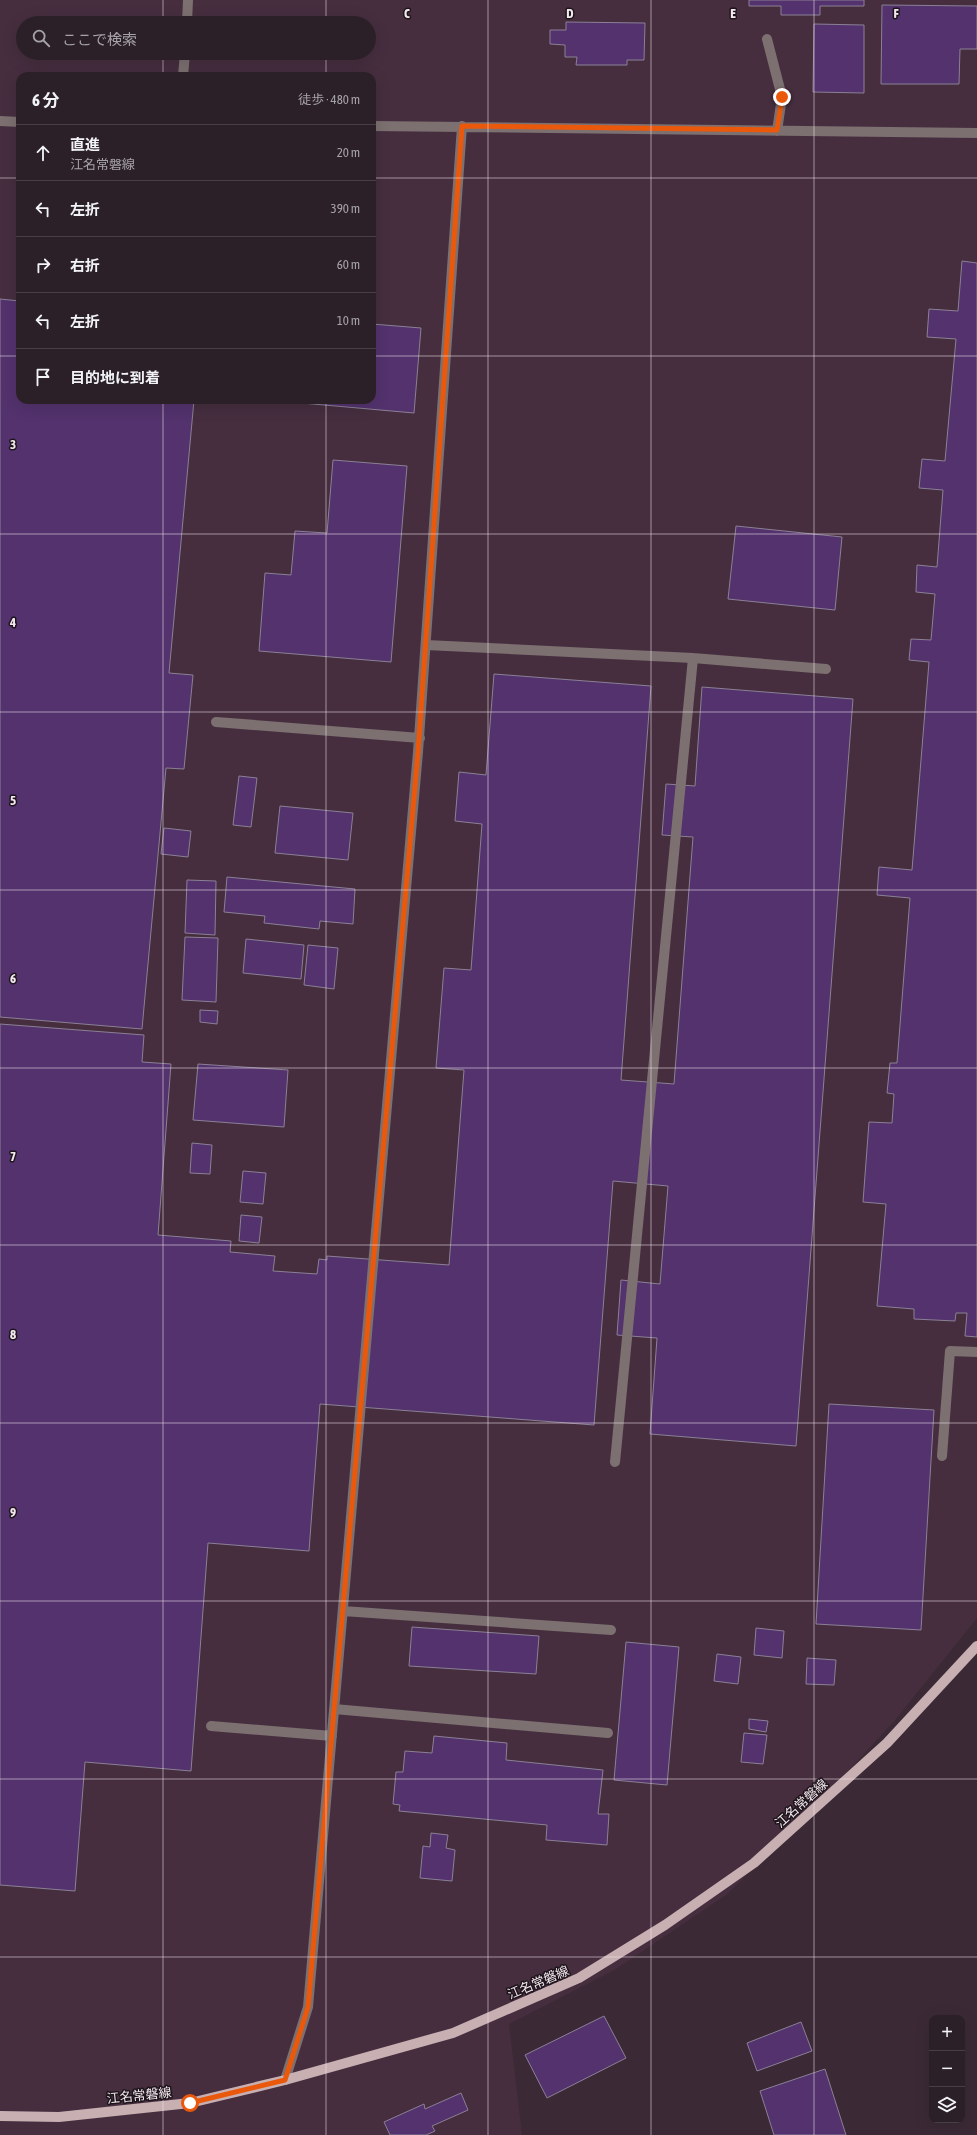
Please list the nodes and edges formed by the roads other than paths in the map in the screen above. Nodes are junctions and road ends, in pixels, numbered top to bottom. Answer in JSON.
{"nodes":[{"id":1,"x":188,"y":0,"type":"edge"},
{"id":2,"x":187,"y":16,"type":"edge"},
{"id":3,"x":767,"y":39,"type":"dead end"},
{"id":4,"x":184,"y":60,"type":"edge"},
{"id":5,"x":183,"y":72,"type":"edge"},
{"id":6,"x":0,"y":121,"type":"edge"},
{"id":7,"x":16,"y":122,"type":"edge"},
{"id":8,"x":376,"y":126,"type":"edge"},
{"id":9,"x":462,"y":126,"type":"junction"},
{"id":10,"x":777,"y":130,"type":"junction"},
{"id":11,"x":977,"y":133,"type":"edge"},
{"id":12,"x":426,"y":645,"type":"junction"},
{"id":13,"x":693,"y":658,"type":"junction"},
{"id":14,"x":826,"y":669,"type":"dead end"},
{"id":15,"x":216,"y":722,"type":"dead end"},
{"id":16,"x":420,"y":738,"type":"junction"},
{"id":17,"x":977,"y":1352,"type":"edge"},
{"id":18,"x":942,"y":1456,"type":"dead end"},
{"id":19,"x":615,"y":1462,"type":"dead end"},
{"id":20,"x":343,"y":1612,"type":"junction"},
{"id":21,"x":611,"y":1630,"type":"dead end"},
{"id":22,"x":977,"y":1646,"type":"edge"},
{"id":23,"x":334,"y":1709,"type":"junction"},
{"id":24,"x":211,"y":1726,"type":"dead end"},
{"id":25,"x":608,"y":1733,"type":"dead end"},
{"id":26,"x":332,"y":1736,"type":"junction"},
{"id":27,"x":285,"y":2080,"type":"junction"},
{"id":28,"x":0,"y":2116,"type":"edge"}],
"edges":[{"from":1,"to":2,"type":"street"},
{"from":3,"to":10,"type":"street"},
{"from":4,"to":5,"type":"street"},
{"from":6,"to":7,"type":"street"},
{"from":8,"to":9,"type":"street"},
{"from":9,"to":10,"type":"street"},
{"from":9,"to":12,"type":"street"},
{"from":10,"to":11,"type":"street"},
{"from":12,"to":13,"type":"street"},
{"from":12,"to":16,"type":"street"},
{"from":13,"to":14,"type":"street"},
{"from":13,"to":19,"type":"street"},
{"from":15,"to":16,"type":"street"},
{"from":16,"to":20,"type":"street"},
{"from":17,"to":18,"type":"street"},
{"from":20,"to":21,"type":"street"},
{"from":20,"to":23,"type":"street"},
{"from":22,"to":27,"type":"main road","name":"江名常磐線"},
{"from":23,"to":25,"type":"street"},
{"from":23,"to":26,"type":"street"},
{"from":24,"to":26,"type":"street"},
{"from":26,"to":27,"type":"street"},
{"from":27,"to":28,"type":"main road","name":"江名常磐線"}]}
